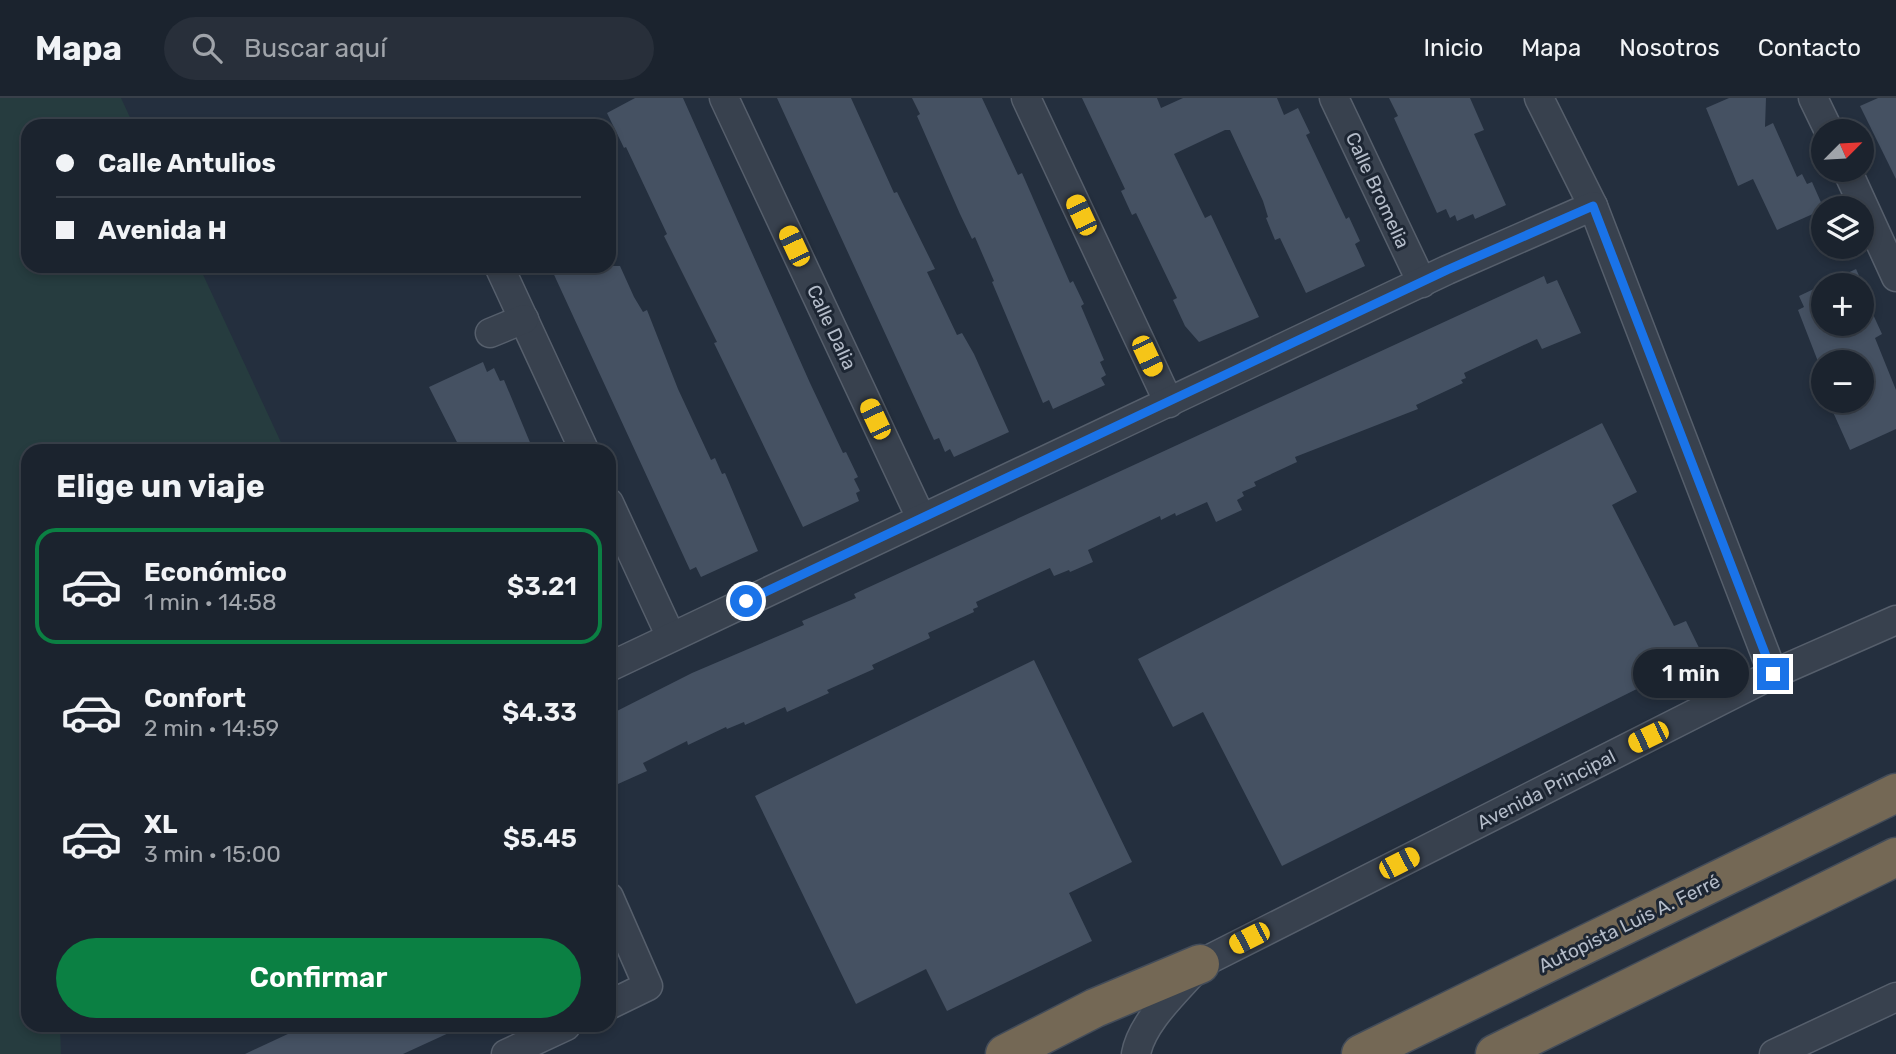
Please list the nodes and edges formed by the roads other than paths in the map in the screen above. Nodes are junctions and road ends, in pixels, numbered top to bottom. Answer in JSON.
{"nodes":[{"id":1,"x":724,"y":98,"type":"edge"},
{"id":2,"x":1026,"y":98,"type":"edge"},
{"id":3,"x":1334,"y":98,"type":"edge"},
{"id":4,"x":1539,"y":98,"type":"edge"},
{"id":5,"x":1813,"y":98,"type":"edge"},
{"id":6,"x":1823,"y":119,"type":"edge"},
{"id":7,"x":1852,"y":182,"type":"edge"},
{"id":8,"x":1593,"y":206,"type":"junction"},
{"id":9,"x":502,"y":273,"type":"edge"},
{"id":10,"x":1896,"y":277,"type":"edge"},
{"id":11,"x":1422,"y":283,"type":"junction"},
{"id":12,"x":524,"y":319,"type":"junction"},
{"id":13,"x":490,"y":333,"type":"dead end"},
{"id":14,"x":1168,"y":403,"type":"junction"},
{"id":15,"x":581,"y":444,"type":"edge"},
{"id":16,"x":616,"y":518,"type":"edge"},
{"id":17,"x":921,"y":518,"type":"junction"},
{"id":18,"x":1896,"y":620,"type":"edge"},
{"id":19,"x":671,"y":637,"type":"junction"},
{"id":20,"x":616,"y":664,"type":"edge"},
{"id":21,"x":1773,"y":674,"type":"junction"},
{"id":22,"x":1896,"y":793,"type":"edge"},
{"id":23,"x":1896,"y":857,"type":"edge"},
{"id":24,"x":616,"y":913,"type":"edge"},
{"id":25,"x":1199,"y":964,"type":"junction"},
{"id":26,"x":1896,"y":997,"type":"edge"},
{"id":27,"x":616,"y":1002,"type":"edge"},
{"id":28,"x":552,"y":1032,"type":"edge"},
{"id":29,"x":506,"y":1054,"type":"edge"},
{"id":30,"x":1005,"y":1054,"type":"edge"},
{"id":31,"x":1136,"y":1054,"type":"edge"},
{"id":32,"x":1362,"y":1054,"type":"edge"},
{"id":33,"x":1494,"y":1054,"type":"edge"},
{"id":34,"x":1774,"y":1054,"type":"edge"}],
"edges":[{"from":1,"to":17,"type":"street","name":"Calle Dalia"},
{"from":2,"to":14,"type":"street"},
{"from":3,"to":11,"type":"street","name":"Calle Bromelia"},
{"from":4,"to":8,"type":"street"},
{"from":5,"to":6,"type":"street"},
{"from":7,"to":10,"type":"street"},
{"from":8,"to":11,"type":"street"},
{"from":8,"to":21,"type":"street"},
{"from":9,"to":12,"type":"street"},
{"from":11,"to":14,"type":"street"},
{"from":12,"to":13,"type":"street"},
{"from":12,"to":15,"type":"street"},
{"from":14,"to":17,"type":"street"},
{"from":16,"to":19,"type":"street"},
{"from":17,"to":19,"type":"street"},
{"from":18,"to":21,"type":"street","name":"Avenida Principal"},
{"from":19,"to":20,"type":"street"},
{"from":21,"to":25,"type":"street","name":"Avenida Principal"},
{"from":22,"to":32,"type":"highway","name":"Autopista Luis A. Ferré"},
{"from":23,"to":33,"type":"highway"},
{"from":24,"to":27,"type":"street"},
{"from":25,"to":30,"type":"highway"},
{"from":25,"to":31,"type":"street"},
{"from":26,"to":34,"type":"street"},
{"from":28,"to":29,"type":"street"}]}
